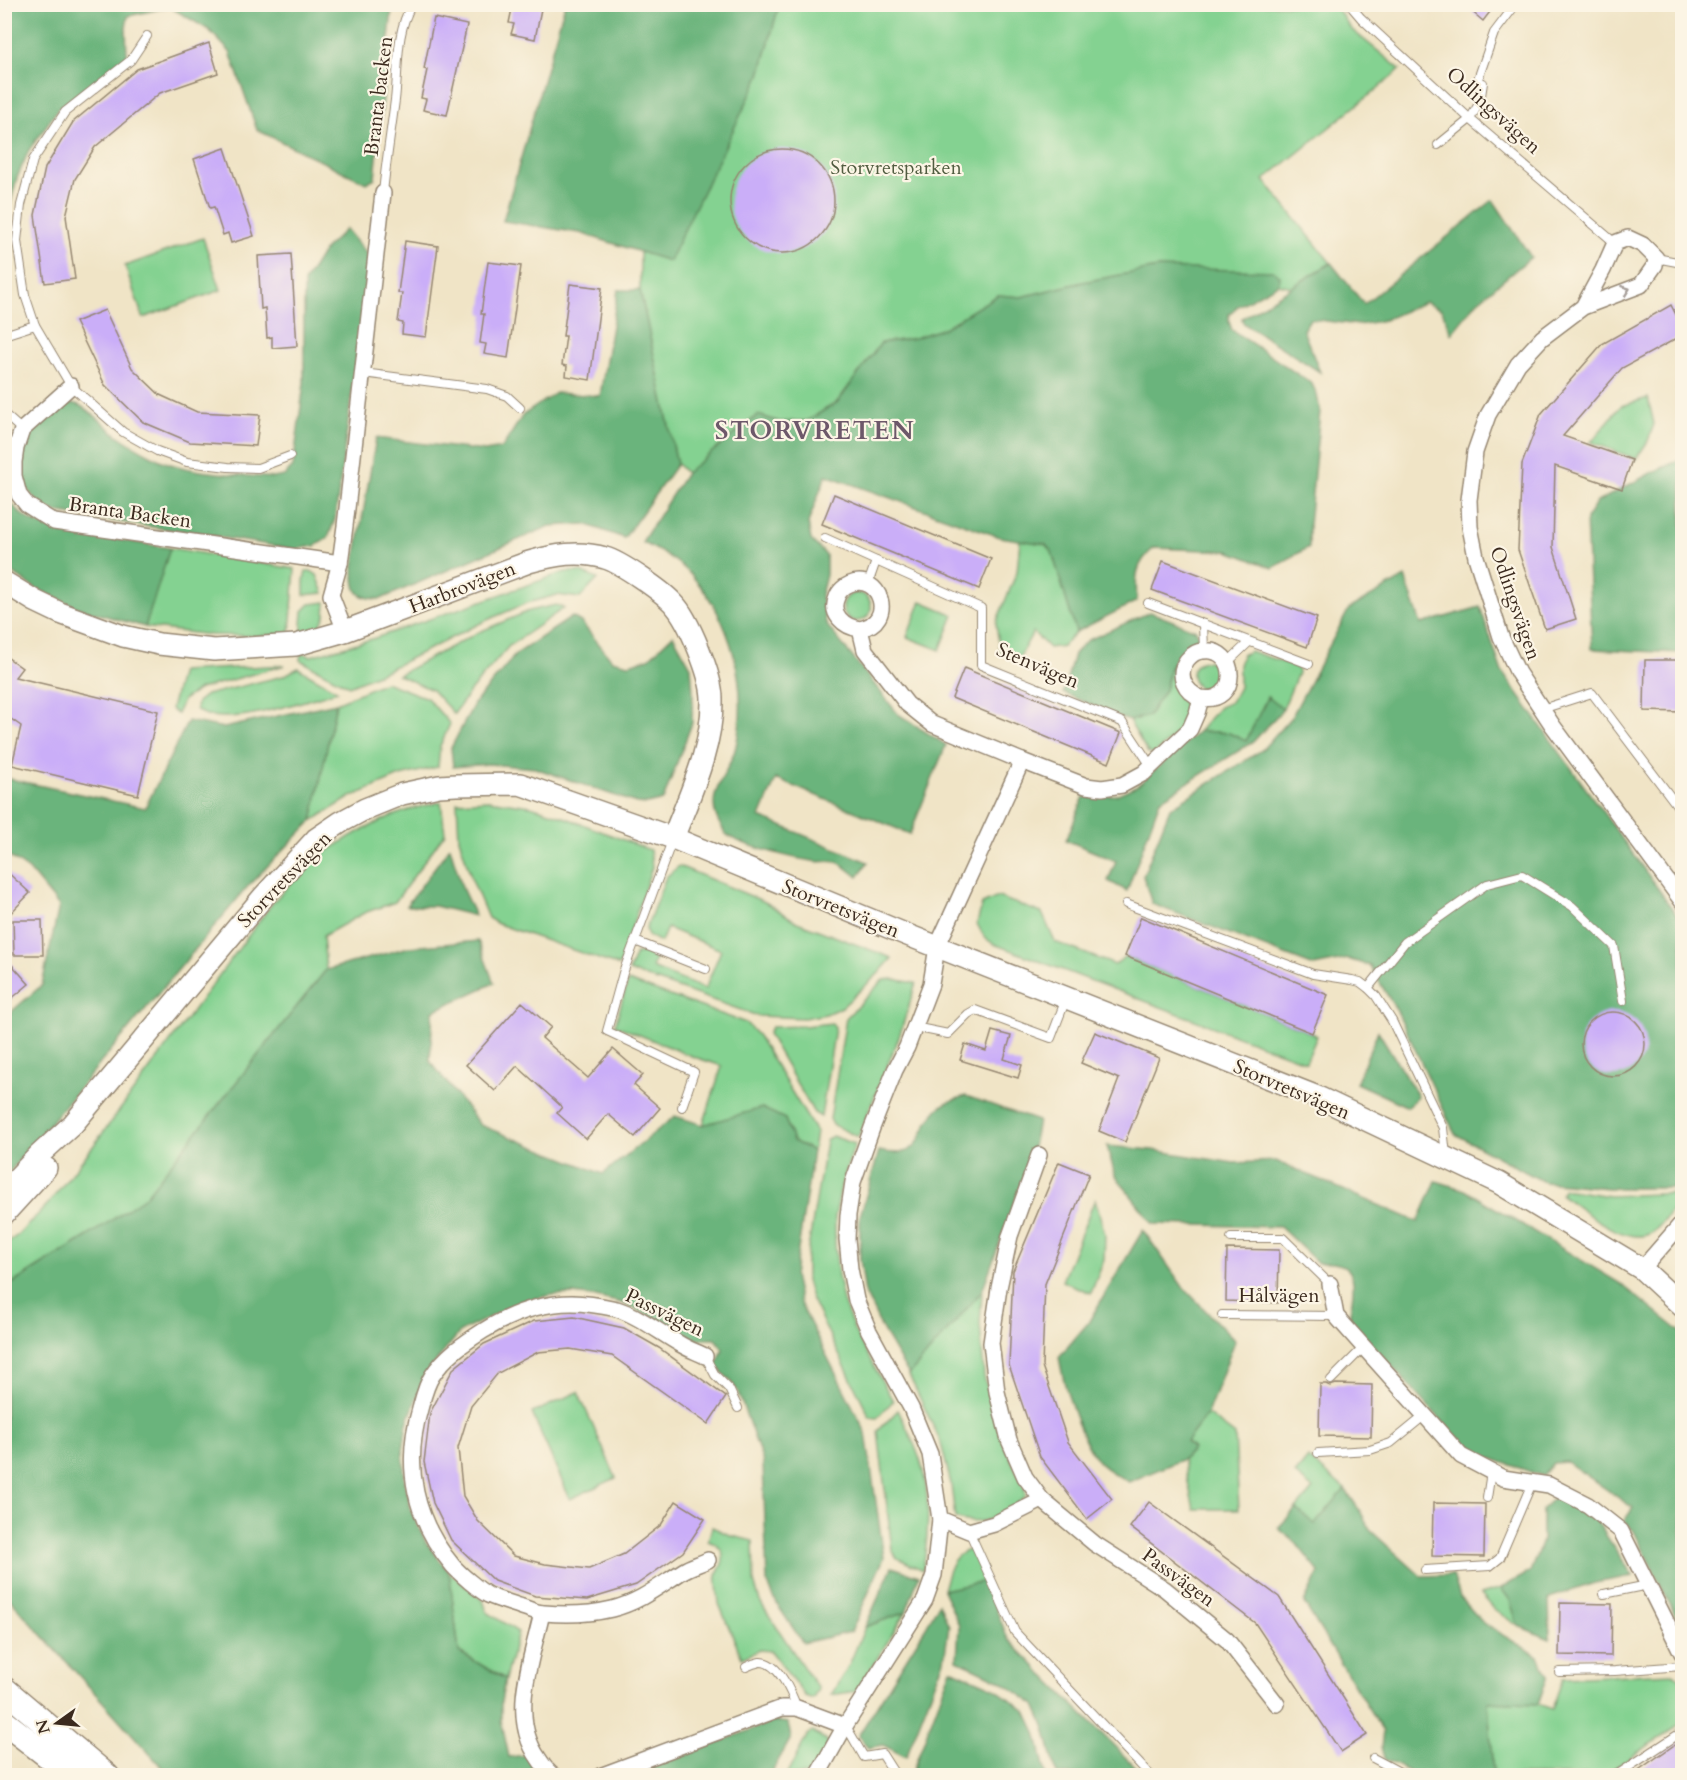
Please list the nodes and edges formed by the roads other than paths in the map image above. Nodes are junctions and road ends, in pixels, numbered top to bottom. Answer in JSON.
{"nodes":[{"id":1,"x":412,"y":4,"type":"edge"},
{"id":2,"x":1349,"y":4,"type":"edge"},
{"id":3,"x":1516,"y":4,"type":"edge"},
{"id":4,"x":147,"y":36,"type":"dead end"},
{"id":5,"x":1470,"y":119,"type":"junction"},
{"id":6,"x":1438,"y":145,"type":"dead end"},
{"id":7,"x":383,"y":193,"type":"joint"},
{"id":8,"x":1615,"y":243,"type":"junction"},
{"id":9,"x":1656,"y":258,"type":"junction"},
{"id":10,"x":1683,"y":263,"type":"edge"},
{"id":11,"x":1582,"y":307,"type":"junction"},
{"id":12,"x":35,"y":325,"type":"junction"},
{"id":13,"x":4,"y":335,"type":"edge"},
{"id":14,"x":363,"y":373,"type":"junction"},
{"id":15,"x":71,"y":386,"type":"junction"},
{"id":16,"x":520,"y":408,"type":"dead end"},
{"id":17,"x":4,"y":414,"type":"edge"},
{"id":18,"x":22,"y":430,"type":"junction"},
{"id":19,"x":290,"y":456,"type":"dead end"},
{"id":20,"x":825,"y":538,"type":"dead end"},
{"id":21,"x":876,"y":561,"type":"junction"},
{"id":22,"x":340,"y":563,"type":"junction"},
{"id":23,"x":4,"y":582,"type":"edge"},
{"id":24,"x":868,"y":584,"type":"junction"},
{"id":25,"x":1148,"y":603,"type":"dead end"},
{"id":26,"x":1203,"y":624,"type":"junction"},
{"id":27,"x":860,"y":629,"type":"junction"},
{"id":28,"x":345,"y":631,"type":"junction"},
{"id":29,"x":1250,"y":642,"type":"junction"},
{"id":30,"x":1204,"y":651,"type":"junction"},
{"id":31,"x":1228,"y":662,"type":"junction"},
{"id":32,"x":1309,"y":664,"type":"dead end"},
{"id":33,"x":1201,"y":698,"type":"junction"},
{"id":34,"x":1542,"y":709,"type":"junction"},
{"id":35,"x":1022,"y":761,"type":"junction"},
{"id":36,"x":1151,"y":766,"type":"junction"},
{"id":37,"x":1683,"y":812,"type":"edge"},
{"id":38,"x":674,"y":838,"type":"junction"},
{"id":39,"x":1683,"y":901,"type":"edge"},
{"id":40,"x":1126,"y":904,"type":"dead end"},
{"id":41,"x":635,"y":941,"type":"junction"},
{"id":42,"x":937,"y":947,"type":"junction"},
{"id":43,"x":706,"y":969,"type":"dead end"},
{"id":44,"x":1368,"y":988,"type":"junction"},
{"id":45,"x":1067,"y":998,"type":"junction"},
{"id":46,"x":1623,"y":1001,"type":"dead end"},
{"id":47,"x":914,"y":1027,"type":"junction"},
{"id":48,"x":682,"y":1107,"type":"dead end"},
{"id":49,"x":73,"y":1124,"type":"junction"},
{"id":50,"x":1039,"y":1155,"type":"dead end"},
{"id":51,"x":1446,"y":1159,"type":"junction"},
{"id":52,"x":4,"y":1192,"type":"edge"},
{"id":53,"x":4,"y":1214,"type":"edge"},
{"id":54,"x":1683,"y":1223,"type":"edge"},
{"id":55,"x":1231,"y":1238,"type":"dead end"},
{"id":56,"x":1642,"y":1269,"type":"junction"},
{"id":57,"x":1330,"y":1284,"type":"joint"},
{"id":58,"x":1683,"y":1306,"type":"edge"},
{"id":59,"x":1222,"y":1315,"type":"dead end"},
{"id":60,"x":1336,"y":1316,"type":"junction"},
{"id":61,"x":1364,"y":1347,"type":"junction"},
{"id":62,"x":705,"y":1356,"type":"joint"},
{"id":63,"x":1331,"y":1380,"type":"dead end"},
{"id":64,"x":738,"y":1408,"type":"dead end"},
{"id":65,"x":1424,"y":1416,"type":"junction"},
{"id":66,"x":1318,"y":1453,"type":"dead end"},
{"id":67,"x":1491,"y":1472,"type":"junction"},
{"id":68,"x":1532,"y":1483,"type":"junction"},
{"id":69,"x":1487,"y":1498,"type":"dead end"},
{"id":70,"x":1042,"y":1500,"type":"junction"},
{"id":71,"x":940,"y":1518,"type":"junction"},
{"id":72,"x":969,"y":1531,"type":"junction"},
{"id":73,"x":708,"y":1560,"type":"dead end"},
{"id":74,"x":1425,"y":1570,"type":"dead end"},
{"id":75,"x":1648,"y":1585,"type":"junction"},
{"id":76,"x":1604,"y":1594,"type":"dead end"},
{"id":77,"x":542,"y":1613,"type":"junction"},
{"id":78,"x":1683,"y":1653,"type":"edge"},
{"id":79,"x":746,"y":1666,"type":"dead end"},
{"id":80,"x":1683,"y":1666,"type":"edge"},
{"id":81,"x":1559,"y":1672,"type":"dead end"},
{"id":82,"x":4,"y":1687,"type":"edge"},
{"id":83,"x":1276,"y":1704,"type":"dead end"},
{"id":84,"x":797,"y":1708,"type":"junction"},
{"id":85,"x":4,"y":1722,"type":"edge"},
{"id":86,"x":845,"y":1726,"type":"junction"},
{"id":87,"x":1683,"y":1731,"type":"edge"},
{"id":88,"x":1373,"y":1758,"type":"dead end"},
{"id":89,"x":74,"y":1776,"type":"edge"},
{"id":90,"x":107,"y":1776,"type":"edge"},
{"id":91,"x":554,"y":1776,"type":"edge"},
{"id":92,"x":600,"y":1776,"type":"edge"},
{"id":93,"x":817,"y":1776,"type":"edge"},
{"id":94,"x":896,"y":1776,"type":"edge"},
{"id":95,"x":1151,"y":1776,"type":"edge"},
{"id":96,"x":1407,"y":1776,"type":"edge"},
{"id":97,"x":1615,"y":1776,"type":"edge"}],
"edges":[{"from":1,"to":7,"type":"lane","name":"Branta backen"},
{"from":2,"to":5,"type":"lane","name":"Odlingsvägen"},
{"from":3,"to":5,"type":"lane"},
{"from":4,"to":12,"type":"lane"},
{"from":5,"to":6,"type":"lane"},
{"from":5,"to":8,"type":"lane","name":"Odlingsvägen"},
{"from":7,"to":14,"type":"street"},
{"from":8,"to":9,"type":"street"},
{"from":8,"to":11,"type":"street","name":"Odlingsvägen"},
{"from":9,"to":10,"type":"lane"},
{"from":11,"to":9,"type":"street","name":"Odlingsvägen","one_way":true},
{"from":11,"to":34,"type":"street","name":"Odlingsvägen"},
{"from":12,"to":13,"type":"lane"},
{"from":12,"to":15,"type":"lane"},
{"from":14,"to":16,"type":"lane"},
{"from":14,"to":22,"type":"street"},
{"from":15,"to":18,"type":"street"},
{"from":15,"to":19,"type":"lane"},
{"from":17,"to":18,"type":"lane"},
{"from":18,"to":22,"type":"street","name":"Branta Backen"},
{"from":20,"to":21,"type":"lane","name":"Stenvägen"},
{"from":21,"to":24,"type":"lane"},
{"from":21,"to":36,"type":"lane","name":"Stenvägen"},
{"from":22,"to":28,"type":"street"},
{"from":23,"to":28,"type":"street","name":"Harbrovägen"},
{"from":24,"to":27,"type":"street"},
{"from":24,"to":27,"type":"street"},
{"from":25,"to":26,"type":"lane"},
{"from":26,"to":29,"type":"lane"},
{"from":26,"to":30,"type":"lane"},
{"from":27,"to":35,"type":"street"},
{"from":28,"to":38,"type":"street","name":"Harbrovägen"},
{"from":29,"to":31,"type":"lane"},
{"from":29,"to":32,"type":"lane"},
{"from":30,"to":31,"type":"street"},
{"from":30,"to":33,"type":"street"},
{"from":31,"to":33,"type":"street"},
{"from":33,"to":36,"type":"street"},
{"from":34,"to":37,"type":"lane"},
{"from":34,"to":39,"type":"street","name":"Odlingsvägen"},
{"from":35,"to":36,"type":"street"},
{"from":35,"to":42,"type":"street"},
{"from":38,"to":41,"type":"lane"},
{"from":38,"to":42,"type":"street","name":"Storvretsvägen"},
{"from":38,"to":49,"type":"street","name":"Storvretsvägen"},
{"from":40,"to":44,"type":"lane"},
{"from":41,"to":43,"type":"lane"},
{"from":41,"to":48,"type":"lane"},
{"from":42,"to":45,"type":"street","name":"Storvretsvägen"},
{"from":42,"to":47,"type":"street"},
{"from":44,"to":46,"type":"lane"},
{"from":44,"to":51,"type":"lane"},
{"from":45,"to":47,"type":"lane"},
{"from":45,"to":51,"type":"street","name":"Storvretsvägen"},
{"from":47,"to":71,"type":"street"},
{"from":49,"to":52,"type":"street","name":"Storvretsvägen"},
{"from":49,"to":53,"type":"street","name":"Storvretsvägen"},
{"from":50,"to":70,"type":"street","name":"Passvägen"},
{"from":51,"to":56,"type":"street","name":"Storvretsvägen"},
{"from":54,"to":56,"type":"street"},
{"from":55,"to":57,"type":"lane","name":"Hålvägen"},
{"from":56,"to":58,"type":"street","name":"Storvretsvägen"},
{"from":57,"to":60,"type":"street","name":"Hålvägen"},
{"from":59,"to":60,"type":"lane","name":"Hålvägen"},
{"from":60,"to":61,"type":"street","name":"Hålvägen"},
{"from":61,"to":63,"type":"lane"},
{"from":61,"to":65,"type":"street","name":"Hålvägen"},
{"from":62,"to":64,"type":"lane"},
{"from":62,"to":77,"type":"street","name":"Passvägen"},
{"from":65,"to":66,"type":"lane"},
{"from":65,"to":67,"type":"street","name":"Hålvägen"},
{"from":67,"to":68,"type":"street","name":"Hålvägen"},
{"from":67,"to":69,"type":"lane"},
{"from":68,"to":74,"type":"lane"},
{"from":68,"to":75,"type":"street","name":"Hålvägen"},
{"from":70,"to":72,"type":"street"},
{"from":70,"to":83,"type":"street","name":"Passvägen"},
{"from":71,"to":72,"type":"street"},
{"from":71,"to":86,"type":"street"},
{"from":72,"to":95,"type":"lane"},
{"from":73,"to":77,"type":"street","name":"Passvägen"},
{"from":75,"to":76,"type":"lane"},
{"from":75,"to":78,"type":"street","name":"Hålvägen"},
{"from":77,"to":91,"type":"street"},
{"from":79,"to":84,"type":"lane"},
{"from":80,"to":81,"type":"lane"},
{"from":82,"to":90,"type":"main road"},
{"from":84,"to":86,"type":"street"},
{"from":84,"to":92,"type":"street"},
{"from":85,"to":89,"type":"main road"},
{"from":86,"to":93,"type":"street"},
{"from":86,"to":94,"type":"lane"},
{"from":87,"to":97,"type":"lane"},
{"from":88,"to":96,"type":"lane"}]}
